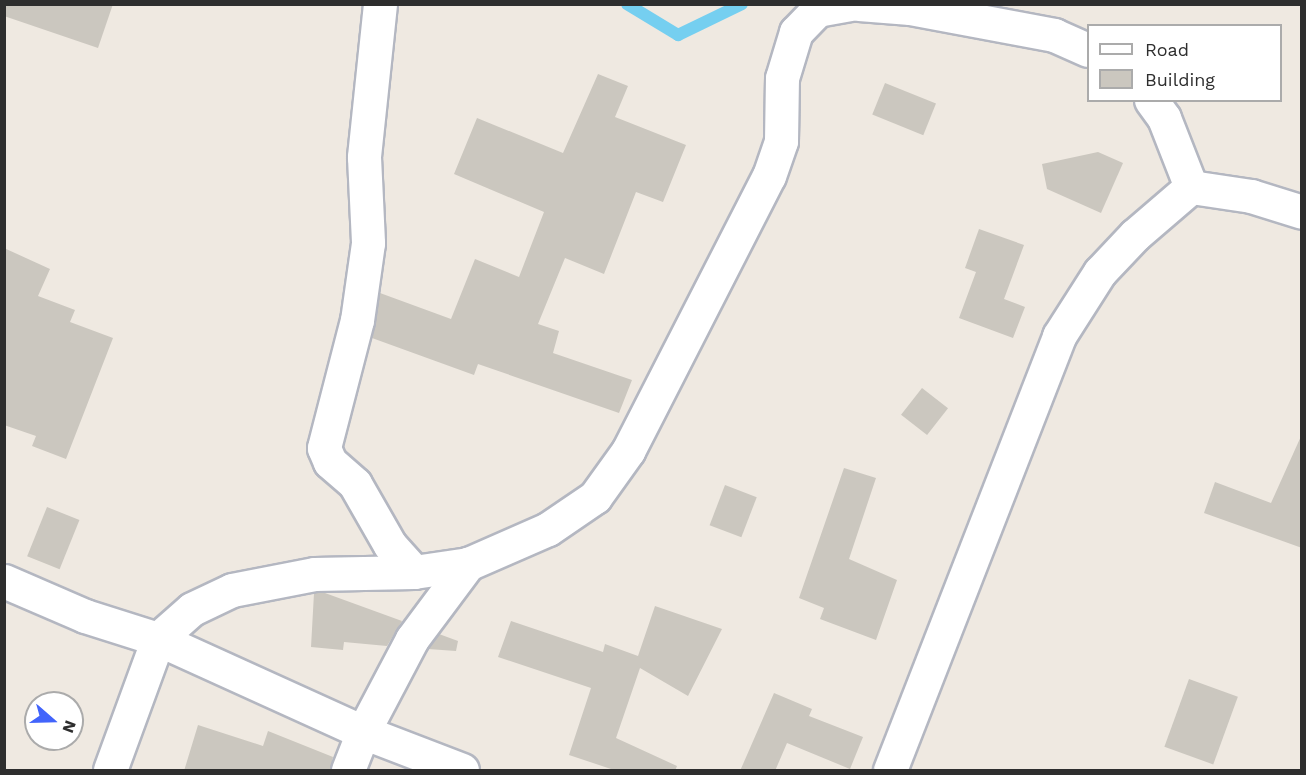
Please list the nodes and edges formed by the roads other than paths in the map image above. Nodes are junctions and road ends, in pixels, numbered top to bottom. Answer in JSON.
{"nodes":[{"id":1,"x":380,"y":4,"type":"edge"},
{"id":2,"x":850,"y":4,"type":"edge"},
{"id":3,"x":859,"y":4,"type":"edge"},
{"id":4,"x":1087,"y":49,"type":"edge"},
{"id":5,"x":1153,"y":102,"type":"edge"},
{"id":6,"x":1191,"y":187,"type":"junction"},
{"id":7,"x":1302,"y":212,"type":"edge"},
{"id":8,"x":468,"y":564,"type":"junction"},
{"id":9,"x":414,"y":572,"type":"junction"},
{"id":10,"x":4,"y":581,"type":"edge"},
{"id":11,"x":158,"y":639,"type":"junction"},
{"id":12,"x":363,"y":732,"type":"junction"},
{"id":13,"x":110,"y":771,"type":"edge"},
{"id":14,"x":348,"y":771,"type":"edge"},
{"id":15,"x":462,"y":771,"type":"edge"},
{"id":16,"x":890,"y":771,"type":"edge"}],
"edges":[{"from":1,"to":9,"type":"street"},
{"from":2,"to":8,"type":"street"},
{"from":3,"to":4,"type":"street"},
{"from":5,"to":6,"type":"street"},
{"from":6,"to":7,"type":"street"},
{"from":6,"to":16,"type":"street"},
{"from":8,"to":9,"type":"street"},
{"from":8,"to":12,"type":"street"},
{"from":9,"to":11,"type":"street"},
{"from":10,"to":11,"type":"street"},
{"from":11,"to":12,"type":"street"},
{"from":11,"to":13,"type":"street"},
{"from":12,"to":14,"type":"street"},
{"from":12,"to":15,"type":"street"}]}
